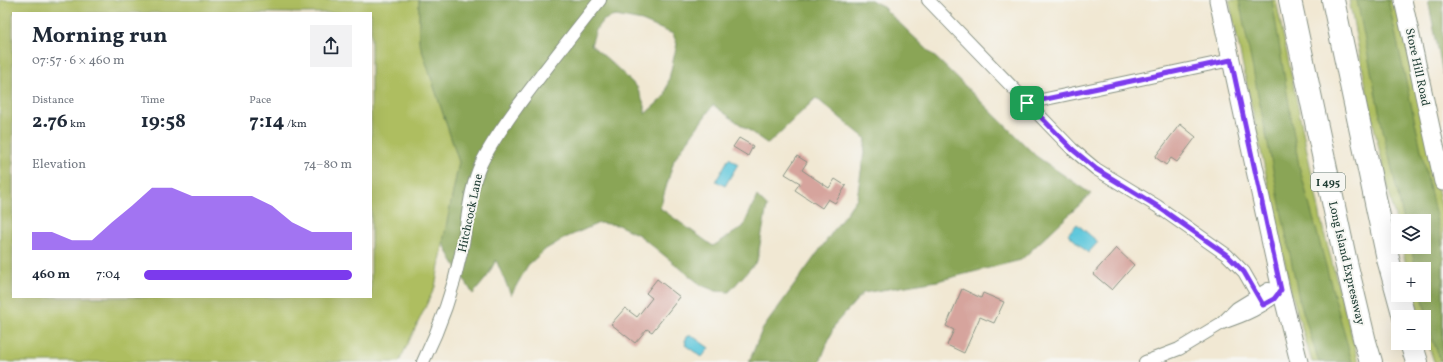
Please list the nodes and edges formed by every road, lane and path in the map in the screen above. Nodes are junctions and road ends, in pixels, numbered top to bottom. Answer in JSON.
{"nodes":[{"id":1,"x":600,"y":0,"type":"edge"},
{"id":2,"x":928,"y":0,"type":"edge"},
{"id":3,"x":1218,"y":0,"type":"edge"},
{"id":4,"x":1290,"y":0,"type":"edge"},
{"id":5,"x":1333,"y":0,"type":"edge"},
{"id":6,"x":1403,"y":0,"type":"edge"},
{"id":7,"x":1231,"y":60,"type":"junction"},
{"id":8,"x":1027,"y":103,"type":"junction"},
{"id":9,"x":1443,"y":182,"type":"edge"},
{"id":10,"x":1391,"y":267,"type":"edge"},
{"id":11,"x":1281,"y":290,"type":"junction"},
{"id":12,"x":1260,"y":300,"type":"junction"},
{"id":13,"x":1413,"y":350,"type":"edge"},
{"id":14,"x":423,"y":362,"type":"edge"},
{"id":15,"x":1145,"y":362,"type":"edge"},
{"id":16,"x":1299,"y":362,"type":"edge"},
{"id":17,"x":1371,"y":362,"type":"edge"},
{"id":18,"x":1417,"y":362,"type":"edge"}],
"edges":[{"from":1,"to":14,"type":"street","name":"Hitchcock Lane"},
{"from":2,"to":8,"type":"street"},
{"from":3,"to":7,"type":"main road"},
{"from":4,"to":17,"type":"highway","name":"Long Island Expressway","number":"I 495"},
{"from":5,"to":10,"type":"highway"},
{"from":6,"to":9,"type":"main road","name":"Store Hill Road"},
{"from":7,"to":8,"type":"street"},
{"from":7,"to":11,"type":"main road"},
{"from":8,"to":12,"type":"street"},
{"from":11,"to":12,"type":"street"},
{"from":11,"to":16,"type":"main road"},
{"from":12,"to":15,"type":"street"},
{"from":13,"to":18,"type":"highway"}]}
